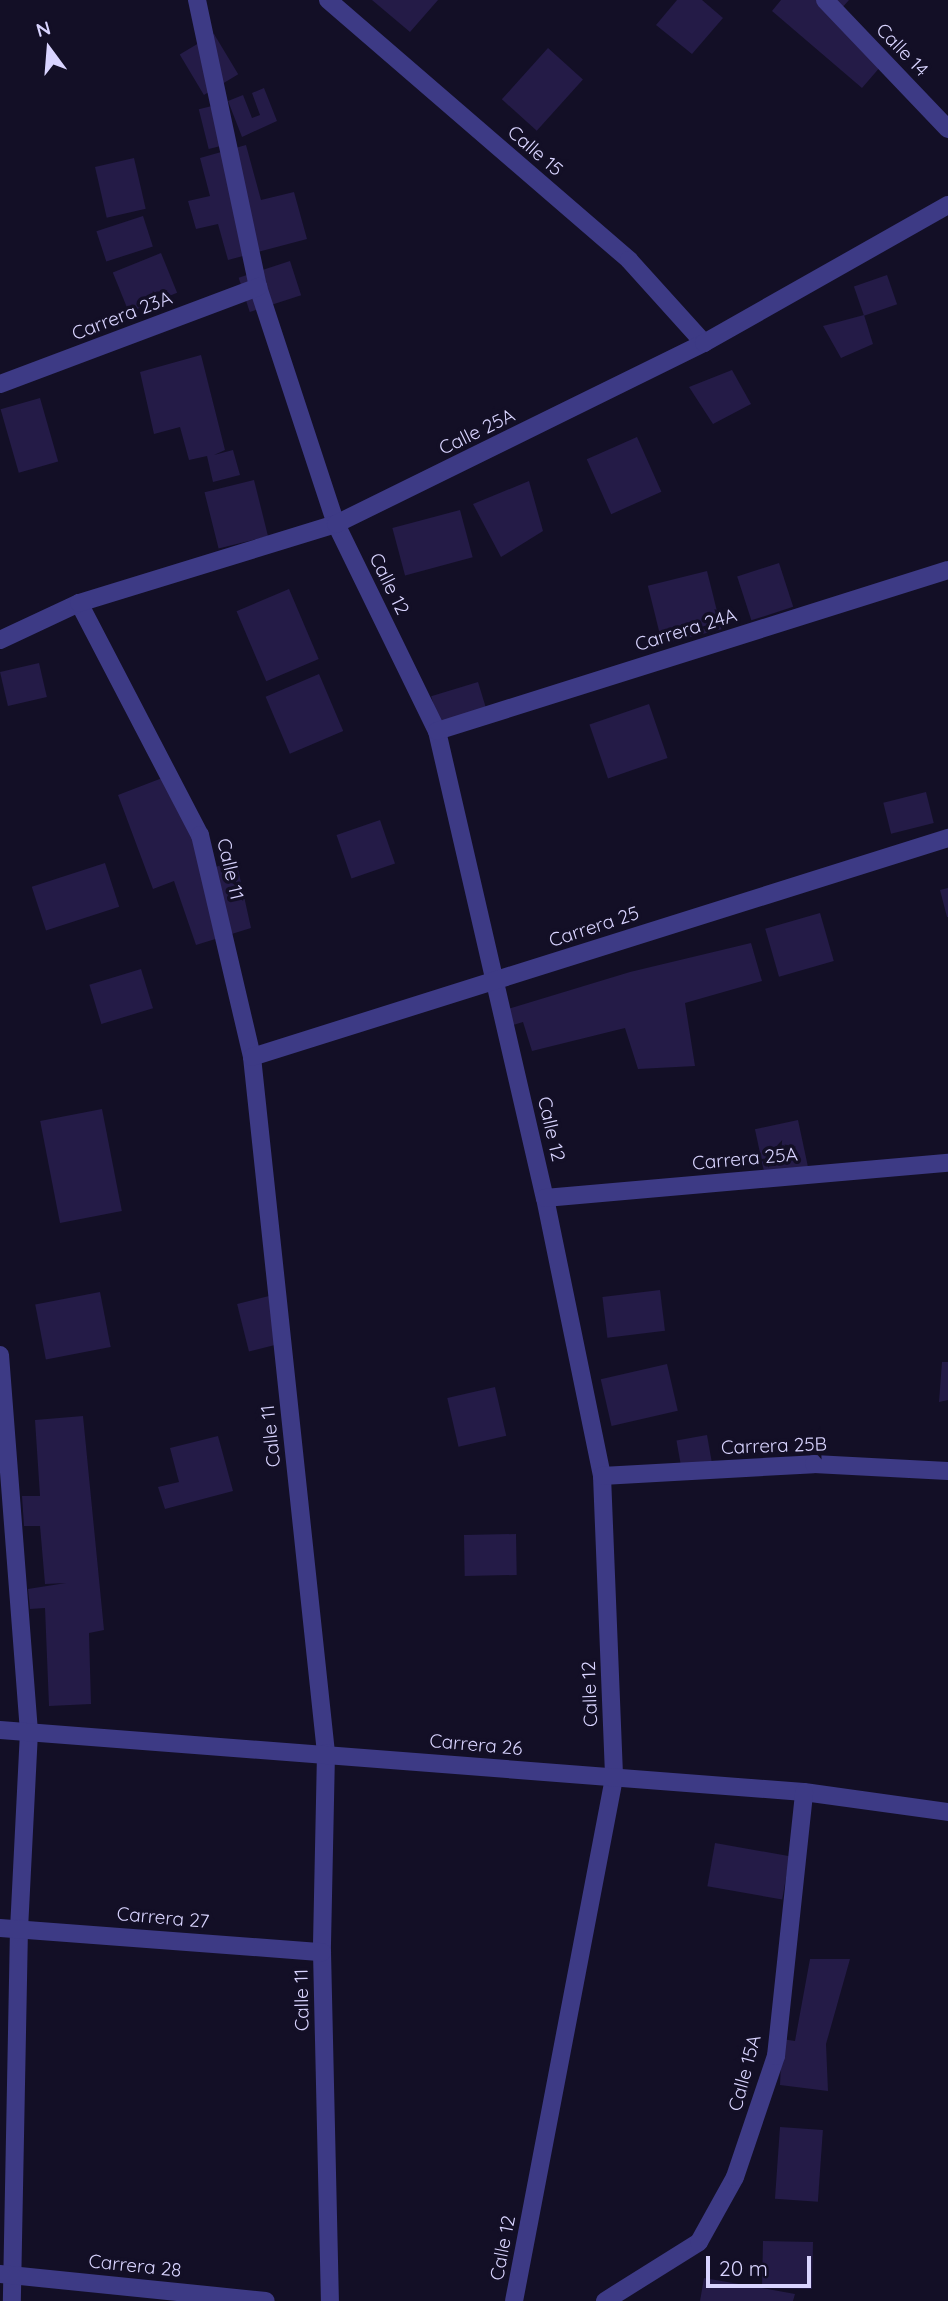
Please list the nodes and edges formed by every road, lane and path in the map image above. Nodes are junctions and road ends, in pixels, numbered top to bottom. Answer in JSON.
{"nodes":[{"id":1,"x":328,"y":0,"type":"edge"},
{"id":2,"x":825,"y":0,"type":"edge"},
{"id":3,"x":197,"y":2,"type":"edge"},
{"id":4,"x":948,"y":129,"type":"edge"},
{"id":5,"x":948,"y":205,"type":"edge"},
{"id":6,"x":258,"y":287,"type":"junction"},
{"id":7,"x":704,"y":343,"type":"junction"},
{"id":8,"x":0,"y":384,"type":"edge"},
{"id":9,"x":336,"y":524,"type":"junction"},
{"id":10,"x":948,"y":570,"type":"edge"},
{"id":11,"x":79,"y":603,"type":"junction"},
{"id":12,"x":0,"y":640,"type":"edge"},
{"id":13,"x":437,"y":731,"type":"junction"},
{"id":14,"x":948,"y":838,"type":"edge"},
{"id":15,"x":495,"y":981,"type":"junction"},
{"id":16,"x":252,"y":1057,"type":"junction"},
{"id":17,"x":948,"y":1163,"type":"edge"},
{"id":18,"x":545,"y":1198,"type":"junction"},
{"id":19,"x":0,"y":1355,"type":"edge"},
{"id":20,"x":948,"y":1471,"type":"edge"},
{"id":21,"x":602,"y":1476,"type":"junction"},
{"id":22,"x":0,"y":1730,"type":"edge"},
{"id":23,"x":29,"y":1732,"type":"junction"},
{"id":24,"x":326,"y":1753,"type":"junction"},
{"id":25,"x":614,"y":1778,"type":"junction"},
{"id":26,"x":804,"y":1792,"type":"junction"},
{"id":27,"x":948,"y":1812,"type":"edge"},
{"id":28,"x":0,"y":1928,"type":"edge"},
{"id":29,"x":19,"y":1928,"type":"junction"},
{"id":30,"x":322,"y":1952,"type":"junction"},
{"id":31,"x":6,"y":2274,"type":"edge"},
{"id":32,"x":12,"y":2301,"type":"edge"},
{"id":33,"x":266,"y":2301,"type":"edge"},
{"id":34,"x":330,"y":2301,"type":"edge"},
{"id":35,"x":514,"y":2301,"type":"edge"},
{"id":36,"x":605,"y":2301,"type":"edge"}],
"edges":[{"from":1,"to":7,"type":"street","name":"Calle 15"},
{"from":2,"to":4,"type":"street","name":"Calle 14"},
{"from":3,"to":6,"type":"street","name":"Calle 12"},
{"from":5,"to":7,"type":"street","name":"Calle 25A"},
{"from":6,"to":8,"type":"street","name":"Carrera 23A"},
{"from":6,"to":9,"type":"street","name":"Calle 12"},
{"from":7,"to":9,"type":"street","name":"Calle 25A"},
{"from":9,"to":11,"type":"street","name":"Calle 25A"},
{"from":9,"to":13,"type":"street","name":"Calle 12"},
{"from":10,"to":13,"type":"street","name":"Carrera 24A"},
{"from":11,"to":12,"type":"street","name":"Calle 25A"},
{"from":11,"to":16,"type":"street","name":"Calle 11"},
{"from":13,"to":15,"type":"street","name":"Calle 12"},
{"from":14,"to":15,"type":"street","name":"Carrera 25"},
{"from":15,"to":16,"type":"street","name":"Carrera 25"},
{"from":15,"to":18,"type":"street","name":"Calle 12"},
{"from":16,"to":24,"type":"street","name":"Calle 11"},
{"from":17,"to":18,"type":"street","name":"Carrera 25A"},
{"from":18,"to":21,"type":"street","name":"Calle 12"},
{"from":19,"to":23,"type":"street"},
{"from":20,"to":21,"type":"street","name":"Carrera 25B"},
{"from":21,"to":25,"type":"street","name":"Calle 12"},
{"from":22,"to":23,"type":"street","name":"Carrera 26"},
{"from":23,"to":24,"type":"street","name":"Carrera 26"},
{"from":23,"to":29,"type":"street"},
{"from":24,"to":25,"type":"street","name":"Carrera 26"},
{"from":24,"to":30,"type":"street","name":"Calle 11"},
{"from":25,"to":26,"type":"street","name":"Carrera 26"},
{"from":25,"to":35,"type":"street","name":"Calle 12"},
{"from":26,"to":27,"type":"street","name":"Carrera 26"},
{"from":26,"to":36,"type":"street","name":"Calle 15A"},
{"from":28,"to":29,"type":"street","name":"Carrera 27"},
{"from":29,"to":30,"type":"street","name":"Carrera 27"},
{"from":29,"to":31,"type":"street"},
{"from":30,"to":34,"type":"street","name":"Calle 11"},
{"from":31,"to":32,"type":"street"},
{"from":31,"to":33,"type":"street","name":"Carrera 28"}]}
